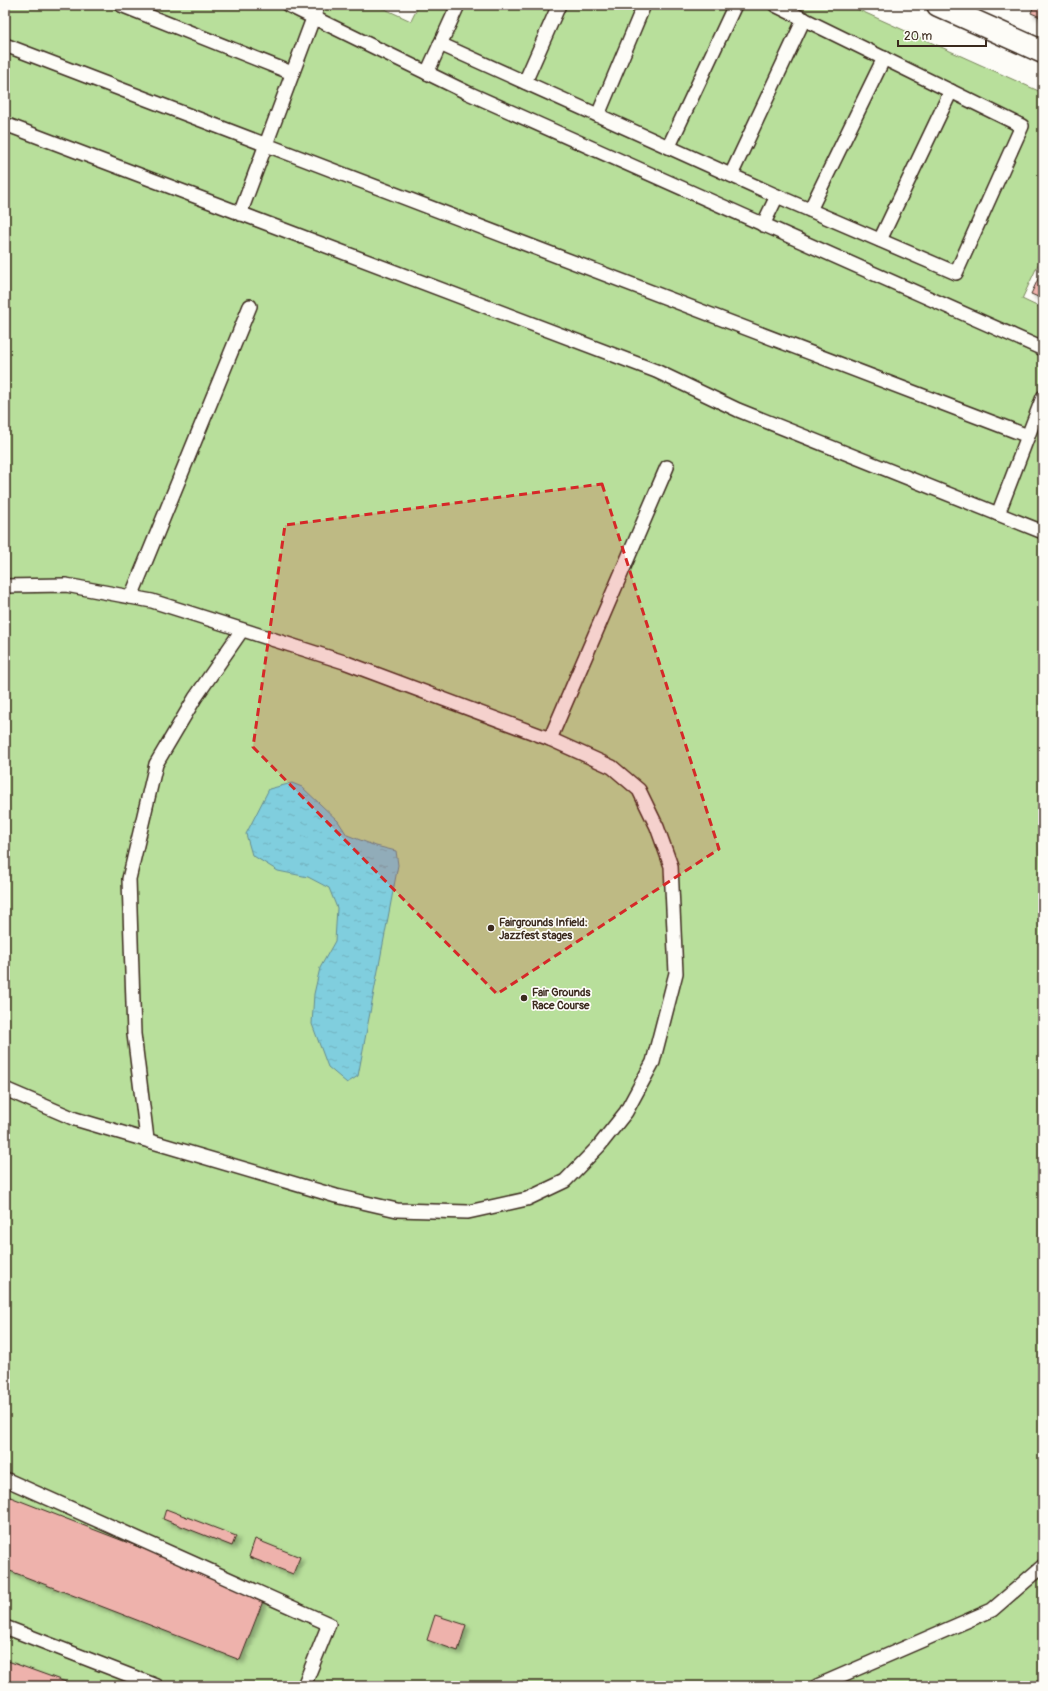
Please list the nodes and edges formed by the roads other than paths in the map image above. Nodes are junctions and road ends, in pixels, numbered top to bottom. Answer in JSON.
{"nodes":[{"id":1,"x":120,"y":5,"type":"edge"},
{"id":2,"x":288,"y":5,"type":"edge"},
{"id":3,"x":318,"y":5,"type":"edge"},
{"id":4,"x":458,"y":5,"type":"edge"},
{"id":5,"x":559,"y":5,"type":"edge"},
{"id":6,"x":644,"y":5,"type":"edge"},
{"id":7,"x":735,"y":5,"type":"edge"},
{"id":8,"x":775,"y":5,"type":"edge"},
{"id":9,"x":938,"y":5,"type":"edge"},
{"id":10,"x":313,"y":18,"type":"junction"},
{"id":11,"x":804,"y":19,"type":"junction"},
{"id":12,"x":440,"y":44,"type":"junction"},
{"id":13,"x":5,"y":45,"type":"edge"},
{"id":14,"x":1043,"y":52,"type":"edge"},
{"id":15,"x":884,"y":58,"type":"junction"},
{"id":16,"x":292,"y":73,"type":"junction"},
{"id":17,"x":427,"y":73,"type":"junction"},
{"id":18,"x":525,"y":82,"type":"junction"},
{"id":19,"x":951,"y":91,"type":"junction"},
{"id":20,"x":598,"y":115,"type":"junction"},
{"id":21,"x":5,"y":124,"type":"edge"},
{"id":22,"x":265,"y":146,"type":"junction"},
{"id":23,"x":669,"y":146,"type":"junction"},
{"id":24,"x":731,"y":175,"type":"junction"},
{"id":25,"x":777,"y":196,"type":"junction"},
{"id":26,"x":810,"y":210,"type":"junction"},
{"id":27,"x":240,"y":214,"type":"junction"},
{"id":28,"x":763,"y":225,"type":"junction"},
{"id":29,"x":880,"y":240,"type":"junction"},
{"id":30,"x":250,"y":306,"type":"dead end"},
{"id":31,"x":1043,"y":349,"type":"edge"},
{"id":32,"x":1043,"y":397,"type":"edge"},
{"id":33,"x":1028,"y":436,"type":"junction"},
{"id":34,"x":667,"y":467,"type":"dead end"},
{"id":35,"x":998,"y":514,"type":"junction"},
{"id":36,"x":1043,"y":532,"type":"edge"},
{"id":37,"x":5,"y":586,"type":"edge"},
{"id":38,"x":131,"y":597,"type":"junction"},
{"id":39,"x":242,"y":630,"type":"junction"},
{"id":40,"x":550,"y":739,"type":"junction"},
{"id":41,"x":5,"y":1089,"type":"edge"},
{"id":42,"x":147,"y":1139,"type":"junction"},
{"id":43,"x":5,"y":1479,"type":"edge"},
{"id":44,"x":1043,"y":1566,"type":"edge"},
{"id":45,"x":5,"y":1627,"type":"edge"},
{"id":46,"x":157,"y":1686,"type":"edge"},
{"id":47,"x":304,"y":1686,"type":"edge"},
{"id":48,"x":817,"y":1686,"type":"edge"}],
"edges":[{"from":1,"to":16,"type":"lane"},
{"from":2,"to":10,"type":"lane"},
{"from":3,"to":10,"type":"lane"},
{"from":4,"to":12,"type":"lane"},
{"from":5,"to":18,"type":"lane"},
{"from":6,"to":20,"type":"lane"},
{"from":7,"to":23,"type":"lane"},
{"from":8,"to":11,"type":"lane"},
{"from":9,"to":14,"type":"street"},
{"from":10,"to":16,"type":"lane"},
{"from":10,"to":17,"type":"lane"},
{"from":11,"to":15,"type":"lane"},
{"from":11,"to":24,"type":"lane"},
{"from":12,"to":17,"type":"lane"},
{"from":12,"to":18,"type":"lane"},
{"from":13,"to":22,"type":"lane"},
{"from":15,"to":19,"type":"lane"},
{"from":15,"to":26,"type":"lane"},
{"from":16,"to":22,"type":"lane"},
{"from":17,"to":28,"type":"lane"},
{"from":18,"to":20,"type":"lane"},
{"from":19,"to":29,"type":"lane"},
{"from":19,"to":29,"type":"lane"},
{"from":20,"to":23,"type":"lane"},
{"from":21,"to":27,"type":"lane"},
{"from":22,"to":27,"type":"lane"},
{"from":22,"to":33,"type":"lane"},
{"from":23,"to":24,"type":"lane"},
{"from":24,"to":25,"type":"lane"},
{"from":25,"to":26,"type":"lane"},
{"from":25,"to":28,"type":"lane"},
{"from":26,"to":29,"type":"lane"},
{"from":27,"to":35,"type":"lane"},
{"from":28,"to":31,"type":"lane"},
{"from":30,"to":38,"type":"lane"},
{"from":32,"to":33,"type":"lane"},
{"from":33,"to":35,"type":"lane"},
{"from":34,"to":40,"type":"lane"},
{"from":35,"to":36,"type":"lane"},
{"from":37,"to":38,"type":"lane"},
{"from":38,"to":39,"type":"lane"},
{"from":39,"to":40,"type":"lane"},
{"from":39,"to":42,"type":"lane"},
{"from":40,"to":42,"type":"lane"},
{"from":41,"to":42,"type":"lane"},
{"from":43,"to":47,"type":"lane"},
{"from":44,"to":48,"type":"lane"},
{"from":45,"to":46,"type":"lane"}]}
